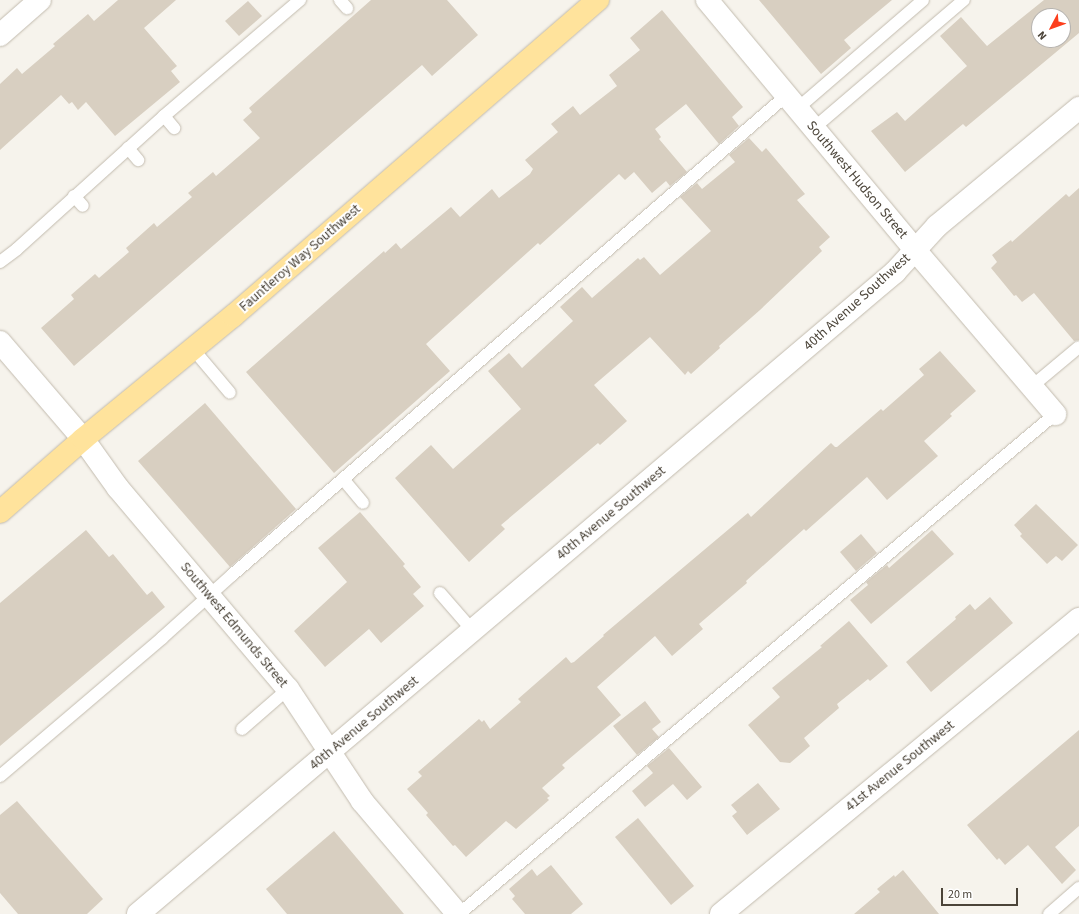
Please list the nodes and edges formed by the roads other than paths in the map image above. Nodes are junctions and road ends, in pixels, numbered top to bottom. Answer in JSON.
{"nodes":[{"id":1,"x":40,"y":0,"type":"edge"},
{"id":2,"x":300,"y":0,"type":"edge"},
{"id":3,"x":598,"y":0,"type":"edge"},
{"id":4,"x":707,"y":0,"type":"edge"},
{"id":5,"x":923,"y":0,"type":"edge"},
{"id":6,"x":964,"y":0,"type":"edge"},
{"id":7,"x":0,"y":35,"type":"edge"},
{"id":8,"x":792,"y":102,"type":"junction"},
{"id":9,"x":1079,"y":108,"type":"edge"},
{"id":10,"x":164,"y":116,"type":"junction"},
{"id":11,"x":174,"y":128,"type":"dead end"},
{"id":12,"x":814,"y":128,"type":"junction"},
{"id":13,"x":128,"y":148,"type":"junction"},
{"id":14,"x":138,"y":160,"type":"dead end"},
{"id":15,"x":74,"y":196,"type":"junction"},
{"id":16,"x":83,"y":206,"type":"dead end"},
{"id":17,"x":915,"y":250,"type":"junction"},
{"id":18,"x":0,"y":262,"type":"edge"},
{"id":19,"x":0,"y":342,"type":"edge"},
{"id":20,"x":1079,"y":347,"type":"edge"},
{"id":21,"x":192,"y":349,"type":"junction"},
{"id":22,"x":1031,"y":387,"type":"junction"},
{"id":23,"x":230,"y":393,"type":"dead end"},
{"id":24,"x":1055,"y":414,"type":"joint"},
{"id":25,"x":82,"y":439,"type":"junction"},
{"id":26,"x":343,"y":479,"type":"junction"},
{"id":27,"x":363,"y":503,"type":"dead end"},
{"id":28,"x":0,"y":512,"type":"edge"},
{"id":29,"x":440,"y":593,"type":"dead end"},
{"id":30,"x":209,"y":595,"type":"junction"},
{"id":31,"x":1079,"y":619,"type":"edge"},
{"id":32,"x":473,"y":631,"type":"junction"},
{"id":33,"x":288,"y":689,"type":"junction"},
{"id":34,"x":242,"y":730,"type":"dead end"},
{"id":35,"x":330,"y":753,"type":"junction"},
{"id":36,"x":0,"y":776,"type":"edge"},
{"id":37,"x":1079,"y":888,"type":"edge"},
{"id":38,"x":138,"y":914,"type":"edge"},
{"id":39,"x":458,"y":914,"type":"edge"},
{"id":40,"x":721,"y":914,"type":"edge"},
{"id":41,"x":1049,"y":914,"type":"edge"}],
"edges":[{"from":1,"to":7,"type":"street"},
{"from":2,"to":10,"type":"lane"},
{"from":3,"to":21,"type":"main road","name":"Fauntleroy Way Southwest"},
{"from":4,"to":8,"type":"street","name":"Southwest Hudson Street"},
{"from":5,"to":8,"type":"lane"},
{"from":6,"to":12,"type":"lane"},
{"from":8,"to":12,"type":"street","name":"Southwest Hudson Street"},
{"from":8,"to":26,"type":"lane"},
{"from":9,"to":17,"type":"street","name":"40th Avenue Southwest"},
{"from":10,"to":11,"type":"lane"},
{"from":10,"to":13,"type":"lane"},
{"from":12,"to":17,"type":"street","name":"Southwest Hudson Street"},
{"from":13,"to":14,"type":"lane"},
{"from":13,"to":15,"type":"lane"},
{"from":15,"to":16,"type":"lane"},
{"from":15,"to":18,"type":"lane"},
{"from":17,"to":22,"type":"street","name":"Southwest Hudson Street"},
{"from":17,"to":32,"type":"street","name":"40th Avenue Southwest"},
{"from":19,"to":25,"type":"street","name":"Southwest Edmunds Street"},
{"from":20,"to":22,"type":"lane"},
{"from":21,"to":23,"type":"lane"},
{"from":21,"to":25,"type":"main road","name":"Fauntleroy Way Southwest"},
{"from":22,"to":24,"type":"street","name":"Southwest Hudson Street"},
{"from":24,"to":39,"type":"lane"},
{"from":25,"to":28,"type":"main road","name":"Fauntleroy Way Southwest"},
{"from":25,"to":30,"type":"street","name":"Southwest Edmunds Street"},
{"from":26,"to":27,"type":"lane"},
{"from":26,"to":30,"type":"lane"},
{"from":29,"to":32,"type":"lane"},
{"from":30,"to":33,"type":"street","name":"Southwest Edmunds Street"},
{"from":30,"to":36,"type":"lane"},
{"from":31,"to":40,"type":"street","name":"41st Avenue Southwest"},
{"from":32,"to":35,"type":"street","name":"40th Avenue Southwest"},
{"from":33,"to":34,"type":"lane"},
{"from":33,"to":35,"type":"street","name":"Southwest Edmunds Street"},
{"from":35,"to":38,"type":"street","name":"40th Avenue Southwest"},
{"from":35,"to":39,"type":"street","name":"Southwest Edmunds Street"},
{"from":37,"to":41,"type":"lane"}]}
